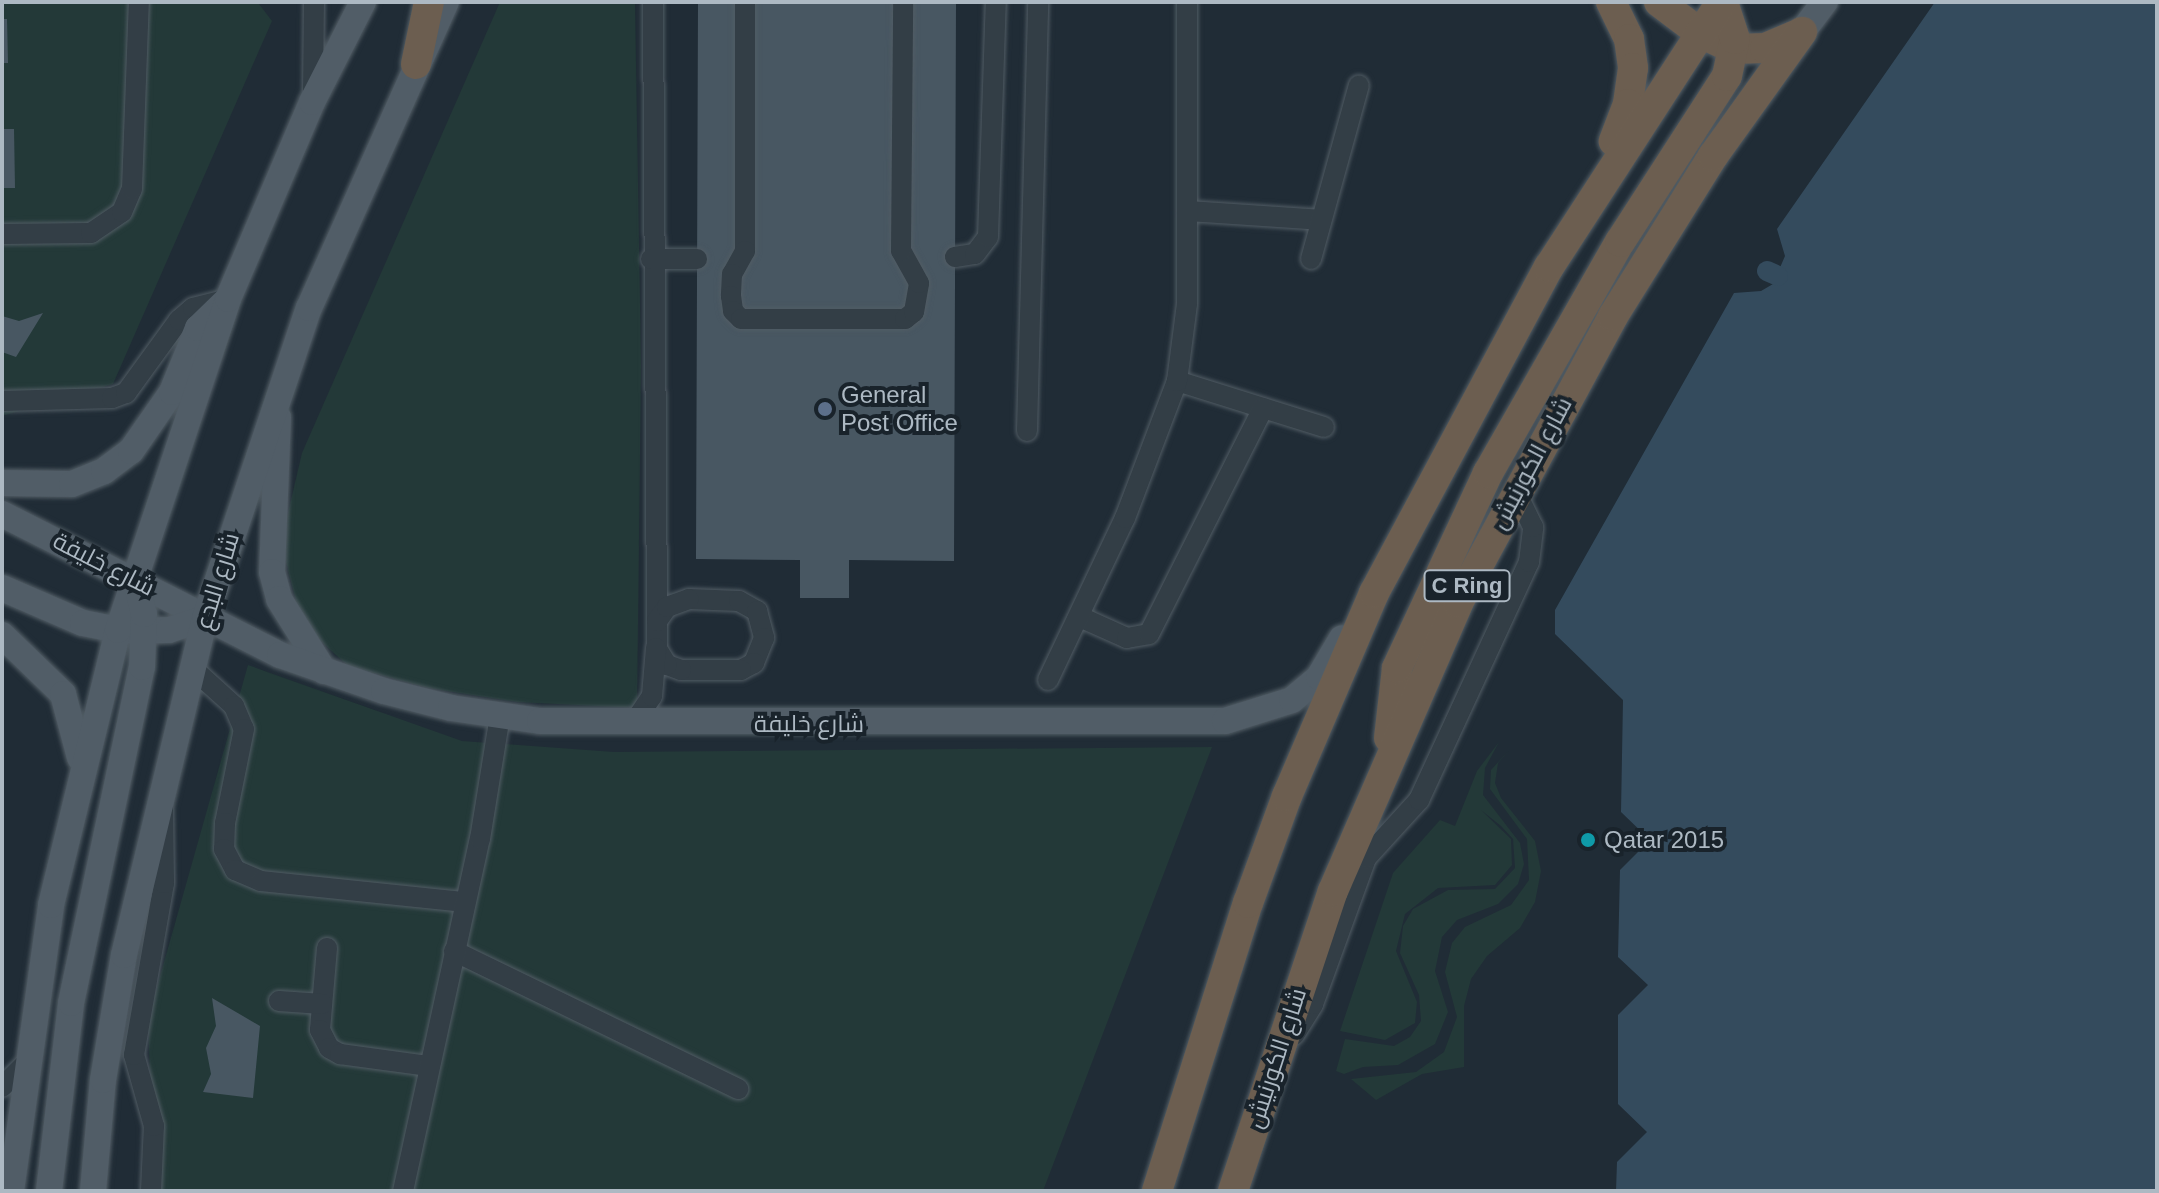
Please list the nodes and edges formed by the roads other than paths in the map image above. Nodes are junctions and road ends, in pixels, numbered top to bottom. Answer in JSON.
{"nodes":[{"id":1,"x":139,"y":2,"type":"edge"},
{"id":2,"x":314,"y":2,"type":"edge"},
{"id":3,"x":363,"y":2,"type":"edge"},
{"id":4,"x":429,"y":2,"type":"edge"},
{"id":5,"x":446,"y":2,"type":"edge"},
{"id":6,"x":653,"y":2,"type":"edge"},
{"id":7,"x":745,"y":2,"type":"edge"},
{"id":8,"x":903,"y":2,"type":"edge"},
{"id":9,"x":996,"y":2,"type":"edge"},
{"id":10,"x":1038,"y":2,"type":"edge"},
{"id":11,"x":1187,"y":2,"type":"edge"},
{"id":12,"x":1611,"y":2,"type":"edge"},
{"id":13,"x":1659,"y":2,"type":"edge"},
{"id":14,"x":1722,"y":2,"type":"edge"},
{"id":15,"x":1825,"y":2,"type":"edge"},
{"id":16,"x":1802,"y":32,"type":"junction"},
{"id":17,"x":1700,"y":33,"type":"junction"},
{"id":18,"x":1735,"y":49,"type":"junction"},
{"id":19,"x":416,"y":64,"type":"junction"},
{"id":20,"x":1359,"y":85,"type":"dead end"},
{"id":21,"x":312,"y":102,"type":"junction"},
{"id":22,"x":1598,"y":188,"type":"junction"},
{"id":23,"x":1187,"y":211,"type":"junction"},
{"id":24,"x":1321,"y":220,"type":"junction"},
{"id":25,"x":2,"y":234,"type":"edge"},
{"id":26,"x":955,"y":257,"type":"dead end"},
{"id":27,"x":651,"y":259,"type":"junction"},
{"id":28,"x":697,"y":259,"type":"dead end"},
{"id":29,"x":1311,"y":259,"type":"dead end"},
{"id":30,"x":228,"y":299,"type":"junction"},
{"id":31,"x":1177,"y":381,"type":"junction"},
{"id":32,"x":277,"y":398,"type":"junction"},
{"id":33,"x":2,"y":401,"type":"edge"},
{"id":34,"x":1263,"y":408,"type":"junction"},
{"id":35,"x":1324,"y":427,"type":"dead end"},
{"id":36,"x":1027,"y":431,"type":"dead end"},
{"id":37,"x":2,"y":483,"type":"edge"},
{"id":38,"x":1515,"y":490,"type":"junction"},
{"id":39,"x":2,"y":514,"type":"edge"},
{"id":40,"x":135,"y":579,"type":"junction"},
{"id":41,"x":2,"y":588,"type":"edge"},
{"id":42,"x":1374,"y":593,"type":"junction"},
{"id":43,"x":1080,"y":617,"type":"junction"},
{"id":44,"x":205,"y":618,"type":"junction"},
{"id":45,"x":657,"y":621,"type":"junction"},
{"id":46,"x":118,"y":630,"type":"junction"},
{"id":47,"x":146,"y":633,"type":"junction"},
{"id":48,"x":2,"y":635,"type":"edge"},
{"id":49,"x":657,"y":644,"type":"junction"},
{"id":50,"x":191,"y":667,"type":"junction"},
{"id":51,"x":324,"y":671,"type":"junction"},
{"id":52,"x":1048,"y":680,"type":"dead end"},
{"id":53,"x":500,"y":716,"type":"junction"},
{"id":54,"x":633,"y":724,"type":"junction"},
{"id":55,"x":1390,"y":752,"type":"junction"},
{"id":56,"x":82,"y":773,"type":"junction"},
{"id":57,"x":160,"y":788,"type":"junction"},
{"id":58,"x":465,"y":902,"type":"junction"},
{"id":59,"x":327,"y":948,"type":"dead end"},
{"id":60,"x":454,"y":951,"type":"junction"},
{"id":61,"x":279,"y":1001,"type":"dead end"},
{"id":62,"x":322,"y":1004,"type":"junction"},
{"id":63,"x":1274,"y":1060,"type":"junction"},
{"id":64,"x":26,"y":1063,"type":"junction"},
{"id":65,"x":429,"y":1066,"type":"junction"},
{"id":66,"x":2,"y":1087,"type":"edge"},
{"id":67,"x":738,"y":1089,"type":"dead end"},
{"id":68,"x":11,"y":1191,"type":"edge"},
{"id":69,"x":49,"y":1191,"type":"edge"},
{"id":70,"x":93,"y":1191,"type":"edge"},
{"id":71,"x":151,"y":1191,"type":"edge"},
{"id":72,"x":403,"y":1191,"type":"edge"},
{"id":73,"x":1157,"y":1191,"type":"edge"},
{"id":74,"x":1233,"y":1191,"type":"edge"}],
"edges":[{"from":1,"to":25,"type":"lane"},
{"from":2,"to":21,"type":"lane"},
{"from":3,"to":21,"type":"main road"},
{"from":4,"to":19,"type":"highway"},
{"from":5,"to":19,"type":"main road","name":"شارع البدع"},
{"from":6,"to":27,"type":"lane"},
{"from":7,"to":8,"type":"lane"},
{"from":9,"to":26,"type":"lane"},
{"from":10,"to":36,"type":"lane"},
{"from":11,"to":23,"type":"lane"},
{"from":12,"to":22,"type":"highway"},
{"from":13,"to":17,"type":"highway"},
{"from":14,"to":17,"type":"highway","number":"C Ring"},
{"from":14,"to":18,"type":"highway"},
{"from":15,"to":16,"type":"main road","name":"شارع الكورنيش","number":"C Ring"},
{"from":16,"to":18,"type":"highway"},
{"from":16,"to":38,"type":"highway","name":"شارع الكورنيش","number":"C Ring"},
{"from":17,"to":18,"type":"highway"},
{"from":17,"to":22,"type":"highway","number":"C Ring"},
{"from":18,"to":55,"type":"highway"},
{"from":19,"to":32,"type":"main road","name":"شارع البدع"},
{"from":20,"to":24,"type":"lane"},
{"from":21,"to":30,"type":"main road"},
{"from":22,"to":42,"type":"highway","number":"C Ring"},
{"from":23,"to":24,"type":"lane"},
{"from":23,"to":31,"type":"lane"},
{"from":24,"to":29,"type":"lane"},
{"from":27,"to":28,"type":"lane"},
{"from":27,"to":45,"type":"lane"},
{"from":30,"to":33,"type":"lane"},
{"from":30,"to":37,"type":"main road"},
{"from":30,"to":40,"type":"main road"},
{"from":31,"to":34,"type":"lane"},
{"from":31,"to":43,"type":"lane"},
{"from":32,"to":44,"type":"main road","name":"شارع البدع"},
{"from":32,"to":51,"type":"main road"},
{"from":34,"to":35,"type":"lane"},
{"from":34,"to":43,"type":"lane"},
{"from":38,"to":55,"type":"highway","name":"شارع الكورنيش","number":"C Ring"},
{"from":38,"to":63,"type":"lane"},
{"from":39,"to":40,"type":"main road","name":"شارع خليفة"},
{"from":40,"to":44,"type":"main road","name":"شارع خليفة"},
{"from":40,"to":46,"type":"main road"},
{"from":40,"to":47,"type":"main road"},
{"from":41,"to":46,"type":"main road","name":"شارع خليفة"},
{"from":42,"to":54,"type":"main road","name":"شارع خليفة"},
{"from":42,"to":73,"type":"highway","number":"C Ring"},
{"from":43,"to":52,"type":"lane"},
{"from":44,"to":47,"type":"main road","name":"شارع خليفة"},
{"from":44,"to":50,"type":"main road","name":"شارع البدع"},
{"from":44,"to":51,"type":"main road","name":"شارع خليفة"},
{"from":45,"to":49,"type":"lane"},
{"from":45,"to":49,"type":"lane"},
{"from":46,"to":47,"type":"main road","name":"شارع خليفة"},
{"from":46,"to":56,"type":"main road"},
{"from":47,"to":69,"type":"main road"},
{"from":48,"to":56,"type":"main road"},
{"from":49,"to":54,"type":"lane"},
{"from":50,"to":57,"type":"main road","name":"شارع البدع"},
{"from":50,"to":58,"type":"lane"},
{"from":51,"to":53,"type":"main road","name":"شارع خليفة"},
{"from":53,"to":54,"type":"main road","name":"شارع خليفة"},
{"from":53,"to":58,"type":"lane"},
{"from":55,"to":63,"type":"highway","name":"شارع الكورنيش","number":"C Ring"},
{"from":56,"to":64,"type":"main road"},
{"from":57,"to":70,"type":"main road","name":"شارع البدع"},
{"from":57,"to":71,"type":"lane"},
{"from":58,"to":60,"type":"lane"},
{"from":59,"to":62,"type":"lane"},
{"from":60,"to":65,"type":"lane"},
{"from":60,"to":67,"type":"lane"},
{"from":61,"to":62,"type":"lane"},
{"from":62,"to":65,"type":"lane"},
{"from":63,"to":74,"type":"highway","name":"شارع الكورنيش","number":"C Ring"},
{"from":64,"to":66,"type":"lane"},
{"from":64,"to":68,"type":"main road"},
{"from":65,"to":72,"type":"lane"}]}
